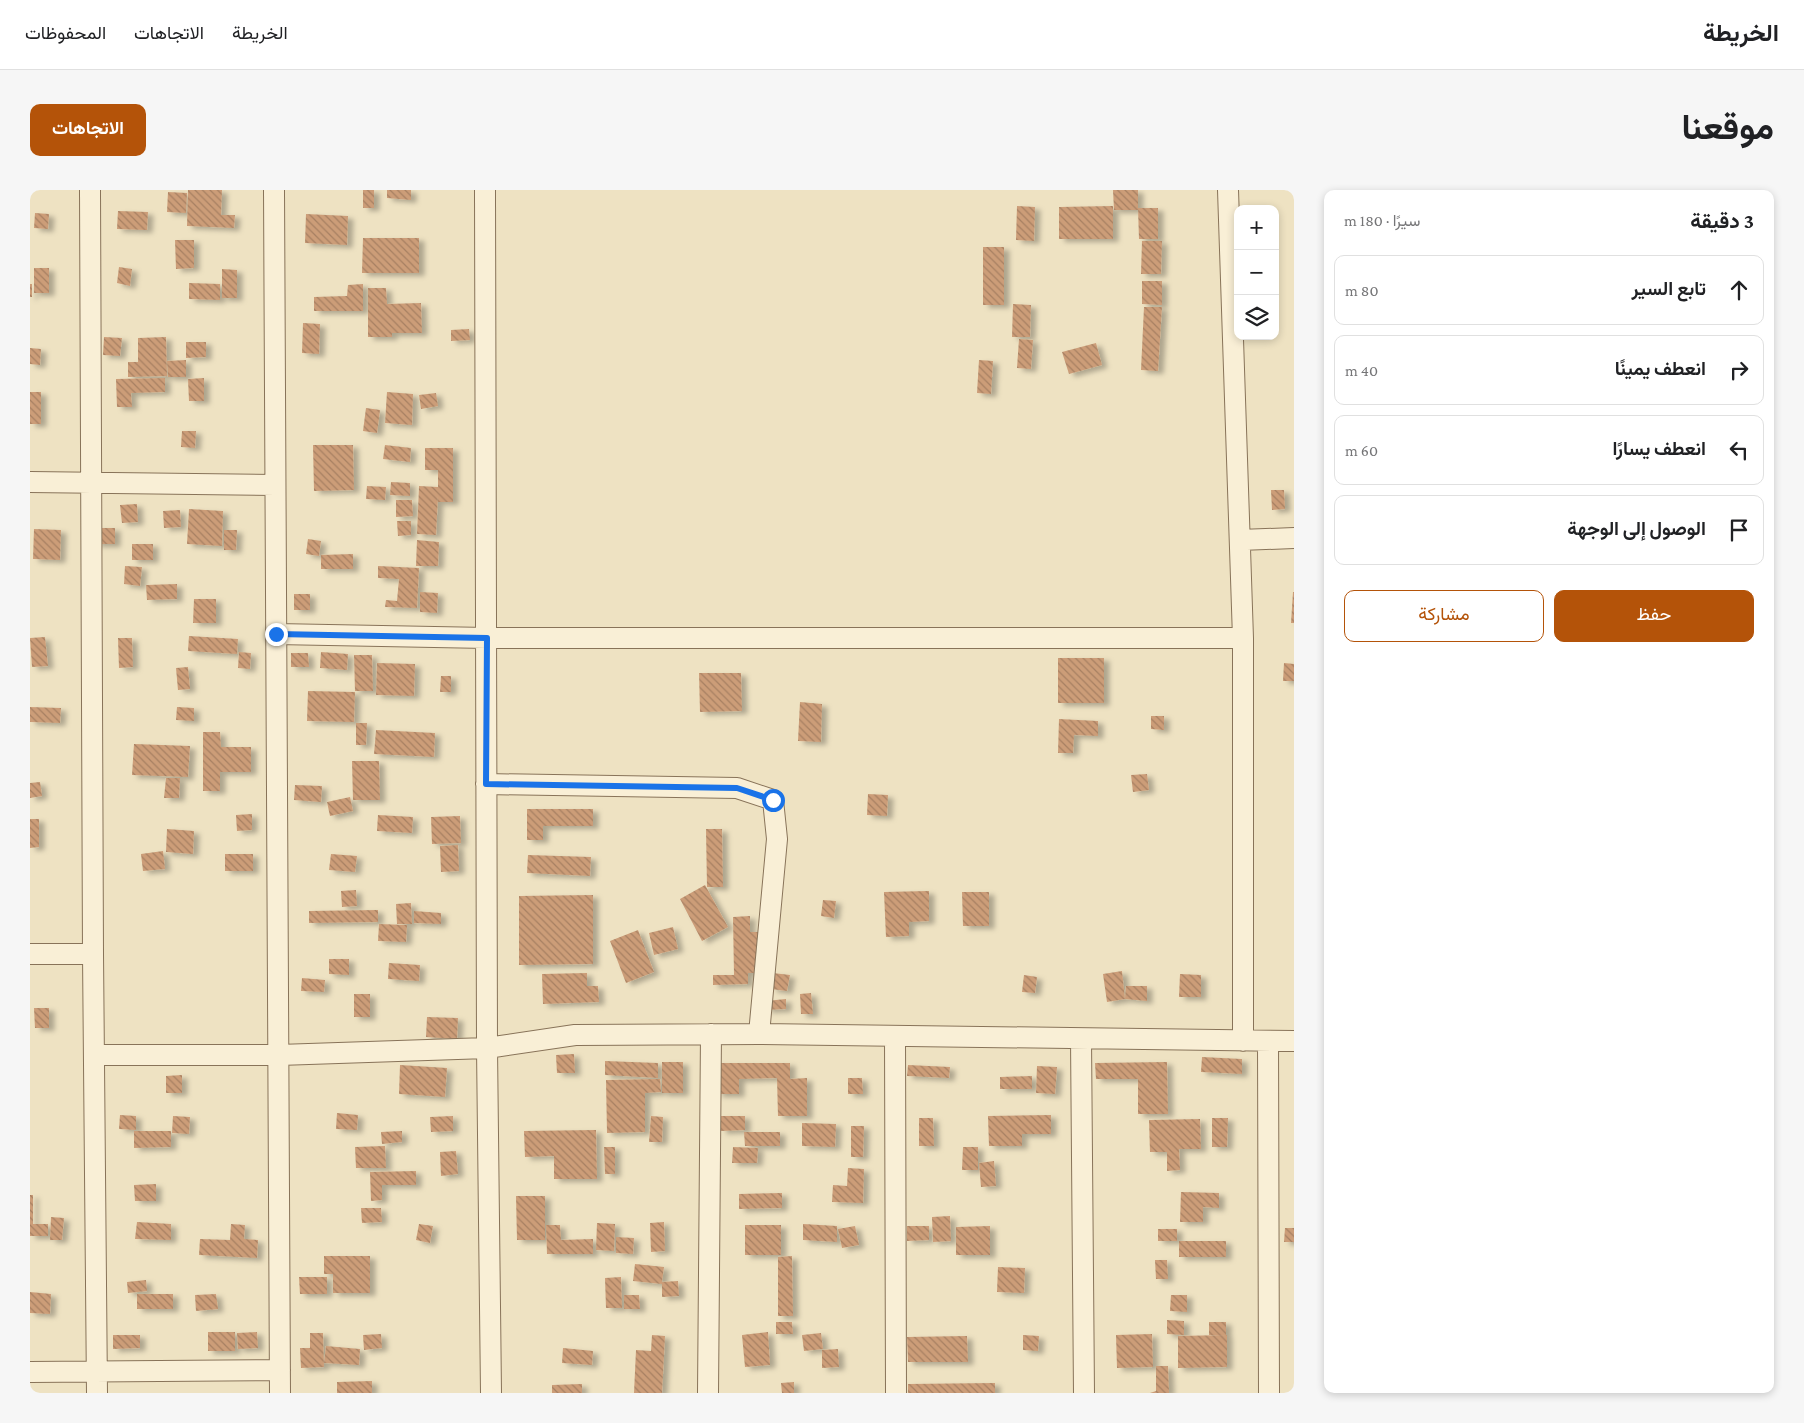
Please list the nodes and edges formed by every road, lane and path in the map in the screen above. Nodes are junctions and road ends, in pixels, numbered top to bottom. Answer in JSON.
{"nodes":[{"id":1,"x":90,"y":190,"type":"edge"},
{"id":2,"x":274,"y":190,"type":"edge"},
{"id":3,"x":485,"y":190,"type":"edge"},
{"id":4,"x":1228,"y":190,"type":"edge"},
{"id":5,"x":30,"y":482,"type":"edge"},
{"id":6,"x":92,"y":482,"type":"junction"},
{"id":7,"x":275,"y":485,"type":"junction"},
{"id":8,"x":1294,"y":538,"type":"edge"},
{"id":9,"x":1240,"y":540,"type":"junction"},
{"id":10,"x":276,"y":634,"type":"junction"},
{"id":11,"x":487,"y":638,"type":"junction"},
{"id":12,"x":1243,"y":638,"type":"junction"},
{"id":13,"x":486,"y":784,"type":"junction"},
{"id":14,"x":30,"y":954,"type":"edge"},
{"id":15,"x":93,"y":954,"type":"junction"},
{"id":16,"x":711,"y":1034,"type":"junction"},
{"id":17,"x":759,"y":1034,"type":"junction"},
{"id":18,"x":895,"y":1036,"type":"junction"},
{"id":19,"x":1081,"y":1040,"type":"junction"},
{"id":20,"x":1242,"y":1041,"type":"junction"},
{"id":21,"x":1268,"y":1042,"type":"junction"},
{"id":22,"x":1294,"y":1042,"type":"edge"},
{"id":23,"x":487,"y":1048,"type":"junction"},
{"id":24,"x":95,"y":1055,"type":"junction"},
{"id":25,"x":278,"y":1055,"type":"junction"},
{"id":26,"x":280,"y":1370,"type":"junction"},
{"id":27,"x":30,"y":1372,"type":"edge"},
{"id":28,"x":97,"y":1372,"type":"junction"},
{"id":29,"x":97,"y":1393,"type":"edge"},
{"id":30,"x":280,"y":1393,"type":"edge"},
{"id":31,"x":491,"y":1393,"type":"edge"},
{"id":32,"x":708,"y":1393,"type":"edge"},
{"id":33,"x":896,"y":1393,"type":"edge"},
{"id":34,"x":1084,"y":1393,"type":"edge"},
{"id":35,"x":1269,"y":1393,"type":"edge"}],
"edges":[{"from":1,"to":6,"type":"street"},
{"from":2,"to":7,"type":"street"},
{"from":3,"to":11,"type":"street"},
{"from":4,"to":9,"type":"street"},
{"from":5,"to":6,"type":"street"},
{"from":6,"to":7,"type":"street"},
{"from":6,"to":15,"type":"street"},
{"from":7,"to":10,"type":"street"},
{"from":8,"to":9,"type":"street"},
{"from":9,"to":12,"type":"street"},
{"from":10,"to":11,"type":"street"},
{"from":10,"to":25,"type":"street"},
{"from":11,"to":12,"type":"street"},
{"from":11,"to":13,"type":"street"},
{"from":12,"to":20,"type":"street"},
{"from":13,"to":17,"type":"street"},
{"from":13,"to":23,"type":"street"},
{"from":14,"to":15,"type":"street"},
{"from":15,"to":24,"type":"street"},
{"from":16,"to":17,"type":"street"},
{"from":16,"to":23,"type":"street"},
{"from":16,"to":32,"type":"street"},
{"from":17,"to":18,"type":"street"},
{"from":18,"to":19,"type":"street"},
{"from":18,"to":33,"type":"street"},
{"from":19,"to":20,"type":"street"},
{"from":19,"to":34,"type":"street"},
{"from":20,"to":21,"type":"street"},
{"from":21,"to":22,"type":"street"},
{"from":21,"to":35,"type":"street"},
{"from":23,"to":25,"type":"street"},
{"from":23,"to":31,"type":"street"},
{"from":24,"to":25,"type":"street"},
{"from":24,"to":28,"type":"street"},
{"from":25,"to":26,"type":"street"},
{"from":26,"to":28,"type":"street"},
{"from":26,"to":30,"type":"street"},
{"from":27,"to":28,"type":"street"},
{"from":28,"to":29,"type":"street"}]}
